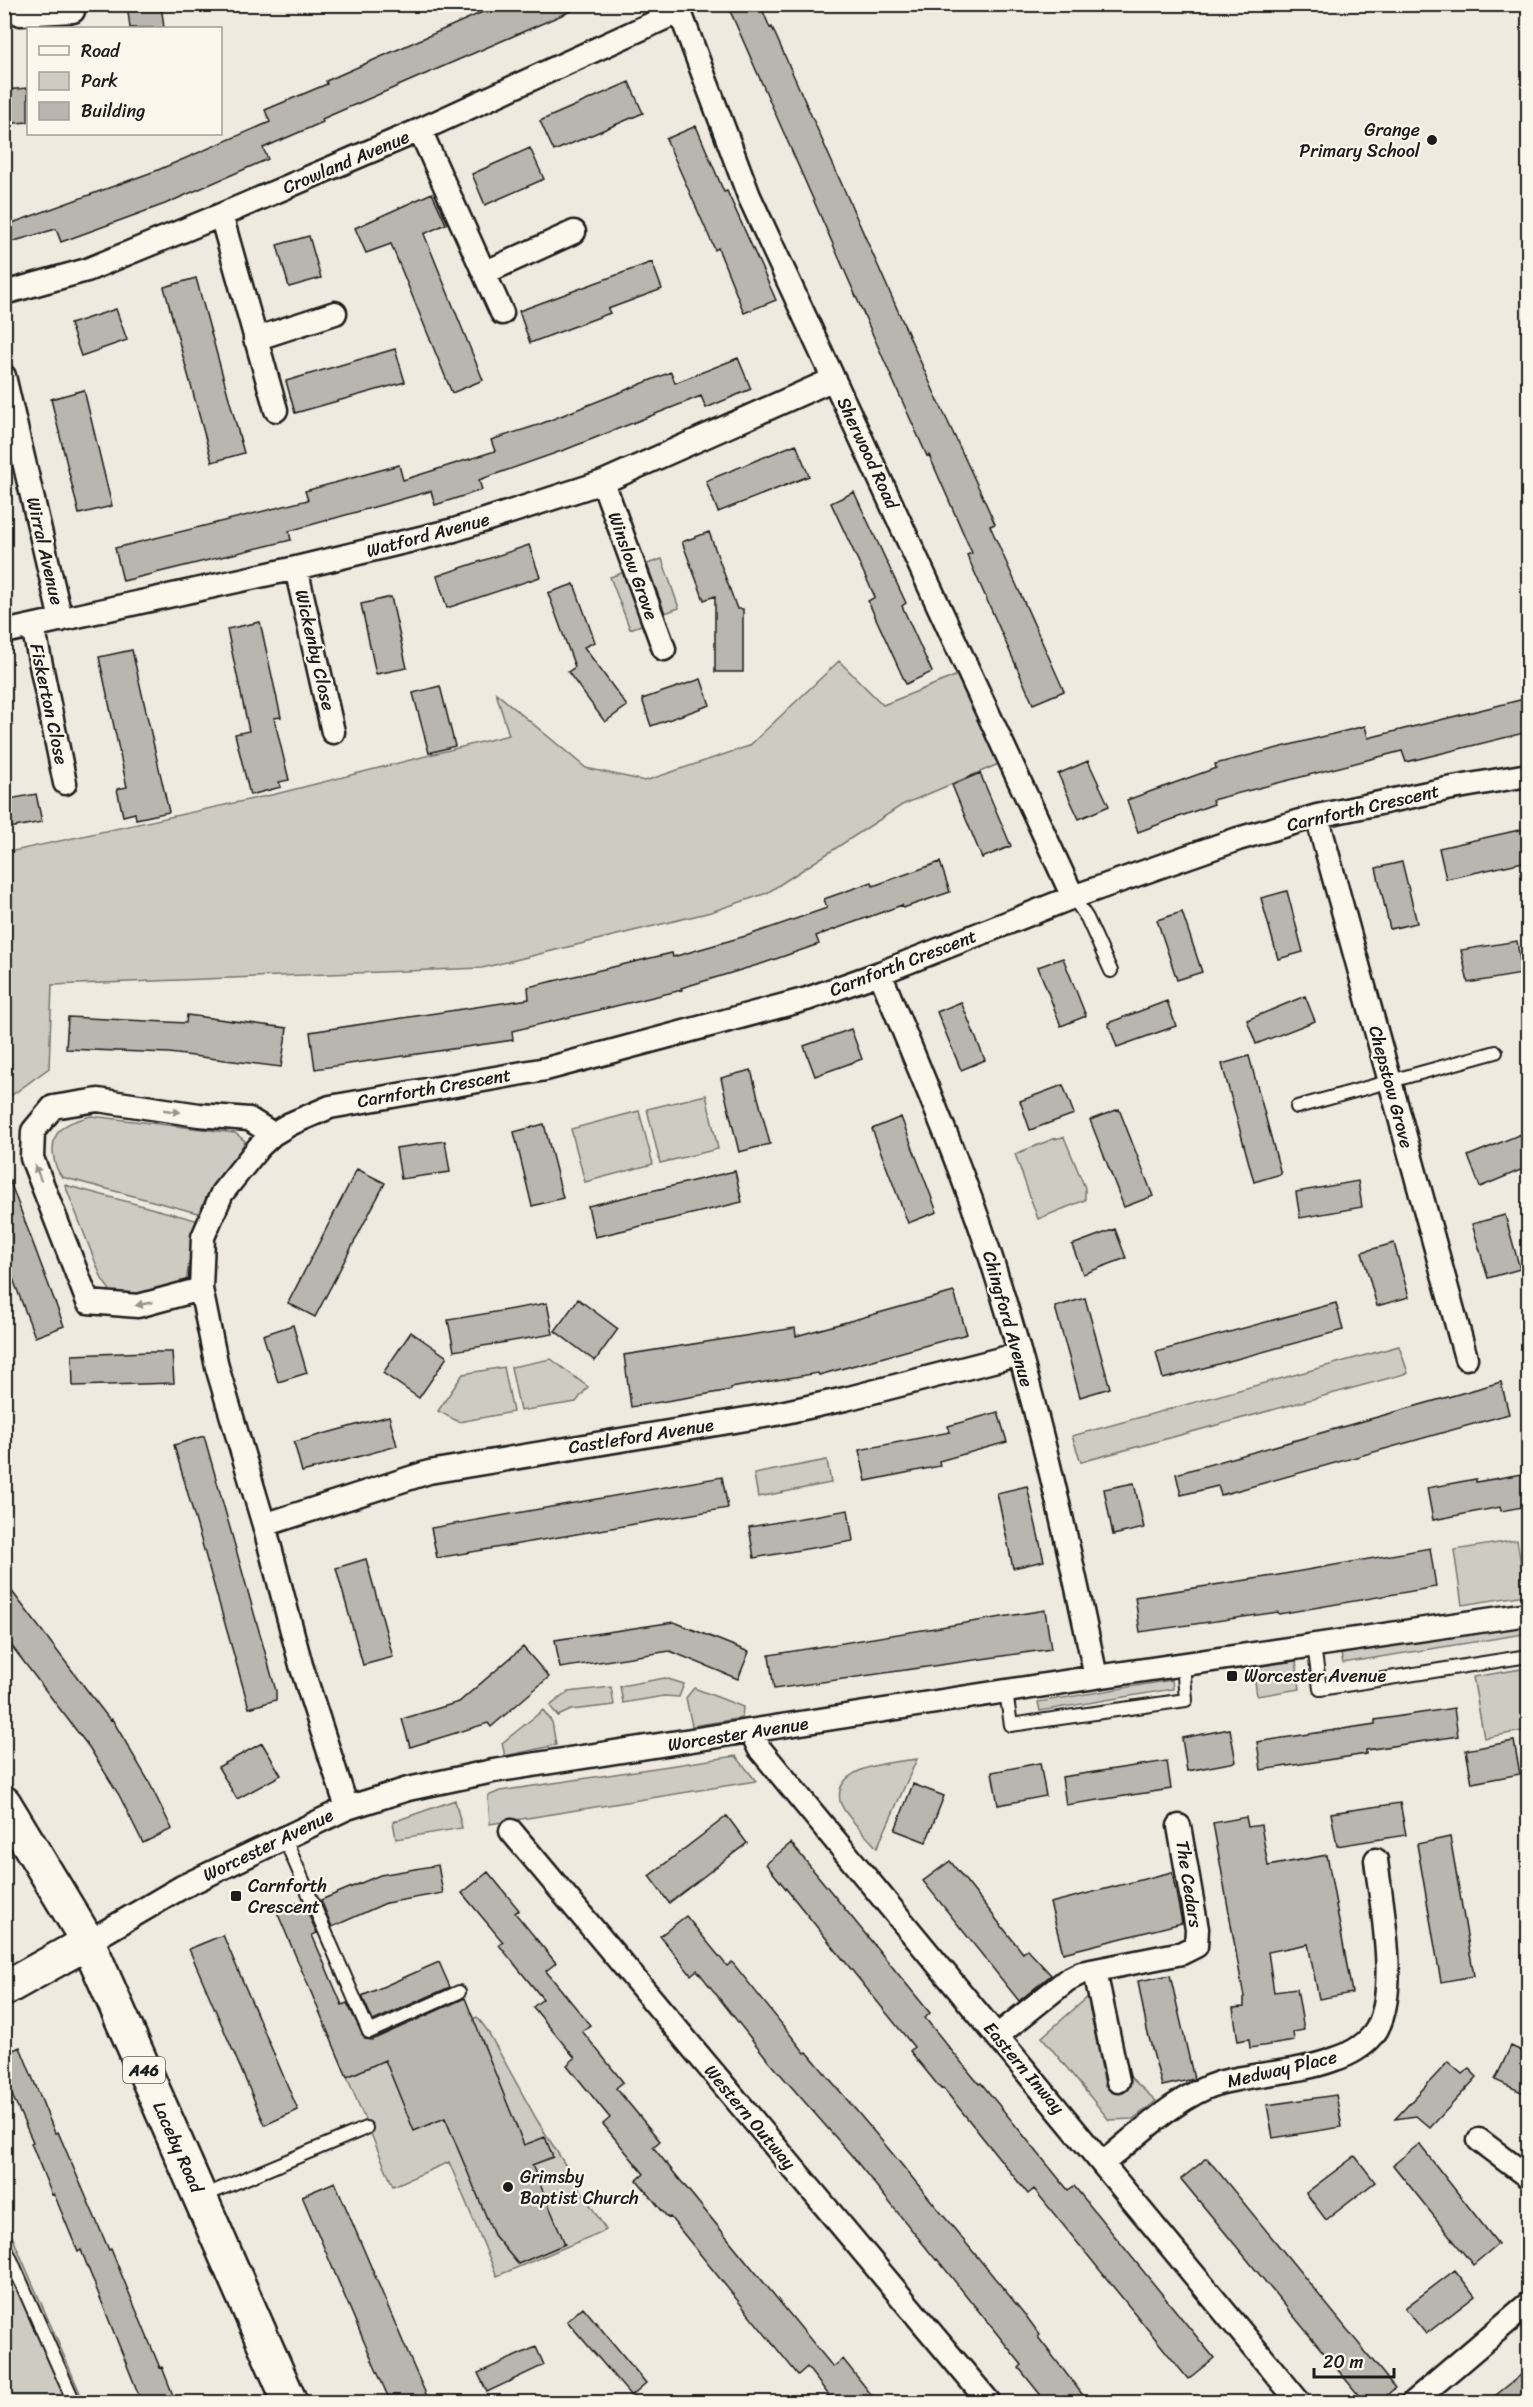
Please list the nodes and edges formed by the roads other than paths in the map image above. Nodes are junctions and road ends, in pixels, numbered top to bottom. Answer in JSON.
{"nodes":[{"id":1,"x":4,"y":5,"type":"edge"},
{"id":2,"x":679,"y":8,"type":"edge"},
{"id":3,"x":73,"y":11,"type":"dead end"},
{"id":4,"x":420,"y":130,"type":"junction"},
{"id":5,"x":220,"y":215,"type":"junction"},
{"id":6,"x":574,"y":232,"type":"dead end"},
{"id":7,"x":484,"y":273,"type":"junction"},
{"id":8,"x":4,"y":293,"type":"edge"},
{"id":9,"x":335,"y":313,"type":"dead end"},
{"id":10,"x":502,"y":313,"type":"dead end"},
{"id":11,"x":255,"y":339,"type":"junction"},
{"id":12,"x":4,"y":376,"type":"edge"},
{"id":13,"x":834,"y":379,"type":"junction"},
{"id":14,"x":276,"y":410,"type":"dead end"},
{"id":15,"x":603,"y":482,"type":"junction"},
{"id":16,"x":296,"y":568,"type":"junction"},
{"id":17,"x":61,"y":620,"type":"junction"},
{"id":18,"x":33,"y":626,"type":"junction"},
{"id":19,"x":4,"y":632,"type":"edge"},
{"id":20,"x":663,"y":649,"type":"dead end"},
{"id":21,"x":333,"y":732,"type":"dead end"},
{"id":22,"x":1528,"y":775,"type":"edge"},
{"id":23,"x":65,"y":783,"type":"dead end"},
{"id":24,"x":1317,"y":816,"type":"junction"},
{"id":25,"x":1073,"y":897,"type":"junction"},
{"id":26,"x":1111,"y":971,"type":"dead end"},
{"id":27,"x":880,"y":973,"type":"junction"},
{"id":28,"x":1496,"y":1052,"type":"dead end"},
{"id":29,"x":1389,"y":1082,"type":"junction"},
{"id":30,"x":1297,"y":1107,"type":"dead end"},
{"id":31,"x":273,"y":1134,"type":"junction"},
{"id":32,"x":201,"y":1290,"type":"junction"},
{"id":33,"x":1020,"y":1354,"type":"junction"},
{"id":34,"x":1466,"y":1358,"type":"dead end"},
{"id":35,"x":264,"y":1525,"type":"junction"},
{"id":36,"x":1528,"y":1614,"type":"edge"},
{"id":37,"x":1314,"y":1646,"type":"junction"},
{"id":38,"x":1528,"y":1656,"type":"edge"},
{"id":39,"x":1183,"y":1664,"type":"junction"},
{"id":40,"x":1096,"y":1677,"type":"junction"},
{"id":41,"x":1006,"y":1692,"type":"junction"},
{"id":42,"x":751,"y":1731,"type":"junction"},
{"id":43,"x":4,"y":1803,"type":"edge"},
{"id":44,"x":347,"y":1808,"type":"junction"},
{"id":45,"x":1179,"y":1826,"type":"dead end"},
{"id":46,"x":511,"y":1831,"type":"dead end"},
{"id":47,"x":284,"y":1837,"type":"junction"},
{"id":48,"x":1376,"y":1860,"type":"dead end"},
{"id":49,"x":88,"y":1942,"type":"junction"},
{"id":50,"x":1095,"y":1971,"type":"junction"},
{"id":51,"x":4,"y":1989,"type":"edge"},
{"id":52,"x":459,"y":1992,"type":"dead end"},
{"id":53,"x":997,"y":2036,"type":"junction"},
{"id":54,"x":1118,"y":2081,"type":"dead end"},
{"id":55,"x":366,"y":2128,"type":"dead end"},
{"id":56,"x":1479,"y":2140,"type":"dead end"},
{"id":57,"x":1103,"y":2163,"type":"junction"},
{"id":58,"x":1528,"y":2177,"type":"edge"},
{"id":59,"x":200,"y":2198,"type":"junction"},
{"id":60,"x":4,"y":2249,"type":"edge"},
{"id":61,"x":1528,"y":2304,"type":"edge"},
{"id":62,"x":74,"y":2403,"type":"edge"},
{"id":63,"x":290,"y":2403,"type":"edge"},
{"id":64,"x":989,"y":2403,"type":"edge"},
{"id":65,"x":1299,"y":2403,"type":"edge"},
{"id":66,"x":1413,"y":2403,"type":"edge"}],
"edges":[{"from":1,"to":3,"type":"street"},
{"from":2,"to":4,"type":"street","name":"Crowland Avenue"},
{"from":2,"to":13,"type":"street","name":"Sherwood Road"},
{"from":4,"to":5,"type":"street","name":"Crowland Avenue"},
{"from":4,"to":7,"type":"street"},
{"from":5,"to":8,"type":"street","name":"Crowland Avenue"},
{"from":5,"to":11,"type":"street"},
{"from":6,"to":7,"type":"street"},
{"from":7,"to":10,"type":"street"},
{"from":9,"to":11,"type":"street"},
{"from":11,"to":14,"type":"street"},
{"from":12,"to":17,"type":"street","name":"Wirral Avenue"},
{"from":13,"to":15,"type":"street","name":"Watford Avenue"},
{"from":13,"to":25,"type":"street","name":"Sherwood Road"},
{"from":15,"to":16,"type":"street","name":"Watford Avenue"},
{"from":15,"to":20,"type":"street","name":"Winslow Grove"},
{"from":16,"to":17,"type":"street","name":"Watford Avenue"},
{"from":16,"to":21,"type":"street","name":"Wickenby Close"},
{"from":17,"to":18,"type":"street","name":"Watford Avenue"},
{"from":18,"to":19,"type":"street","name":"Watford Avenue"},
{"from":18,"to":23,"type":"street","name":"Fiskerton Close"},
{"from":22,"to":24,"type":"street","name":"Carnforth Crescent"},
{"from":24,"to":25,"type":"street","name":"Carnforth Crescent"},
{"from":24,"to":29,"type":"street","name":"Chepstow Grove"},
{"from":25,"to":26,"type":"lane"},
{"from":25,"to":27,"type":"street","name":"Carnforth Crescent"},
{"from":27,"to":31,"type":"street","name":"Carnforth Crescent"},
{"from":27,"to":33,"type":"street","name":"Chingford Avenue"},
{"from":28,"to":29,"type":"lane"},
{"from":29,"to":30,"type":"lane"},
{"from":29,"to":34,"type":"street","name":"Chepstow Grove"},
{"from":31,"to":32,"type":"street","name":"Carnforth Crescent"},
{"from":32,"to":31,"type":"street","one_way":true},
{"from":32,"to":35,"type":"street","name":"Carnforth Crescent"},
{"from":33,"to":35,"type":"street","name":"Castleford Avenue"},
{"from":33,"to":40,"type":"street","name":"Chingford Avenue"},
{"from":35,"to":44,"type":"street","name":"Carnforth Crescent"},
{"from":36,"to":37,"type":"street","name":"Worcester Avenue"},
{"from":37,"to":38,"type":"lane"},
{"from":37,"to":39,"type":"street","name":"Worcester Avenue"},
{"from":39,"to":40,"type":"street","name":"Worcester Avenue"},
{"from":39,"to":41,"type":"lane"},
{"from":40,"to":41,"type":"street","name":"Worcester Avenue"},
{"from":41,"to":42,"type":"street","name":"Worcester Avenue"},
{"from":42,"to":44,"type":"street","name":"Worcester Avenue"},
{"from":42,"to":53,"type":"street","name":"Eastern Inway"},
{"from":43,"to":49,"type":"main road","name":"Laceby Road","number":"A46"},
{"from":44,"to":47,"type":"street","name":"Worcester Avenue"},
{"from":45,"to":50,"type":"street","name":"The Cedars"},
{"from":46,"to":64,"type":"street","name":"Western Outway"},
{"from":47,"to":49,"type":"street","name":"Worcester Avenue"},
{"from":47,"to":52,"type":"lane"},
{"from":48,"to":57,"type":"street","name":"Medway Place"},
{"from":49,"to":51,"type":"main road"},
{"from":49,"to":59,"type":"main road","name":"Laceby Road","number":"A46"},
{"from":50,"to":53,"type":"street","name":"The Cedars"},
{"from":50,"to":54,"type":"street"},
{"from":53,"to":57,"type":"street","name":"Eastern Inway"},
{"from":55,"to":59,"type":"lane"},
{"from":56,"to":58,"type":"street"},
{"from":57,"to":65,"type":"street","name":"Eastern Inway"},
{"from":59,"to":63,"type":"main road","name":"Laceby Road","number":"A46"},
{"from":60,"to":62,"type":"lane"},
{"from":61,"to":66,"type":"street"}]}
